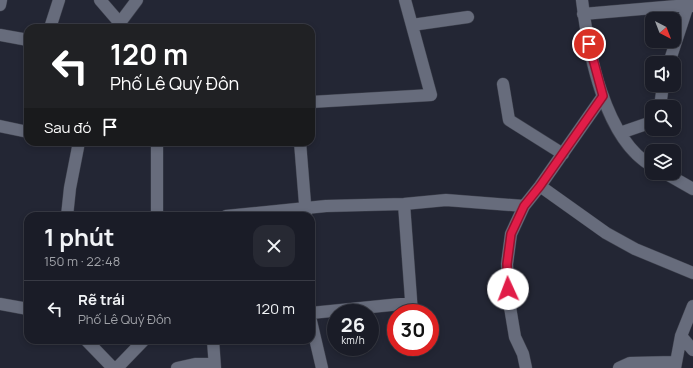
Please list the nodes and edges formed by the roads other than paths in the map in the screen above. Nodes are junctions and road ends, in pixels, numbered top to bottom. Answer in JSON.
{"nodes":[{"id":1,"x":1,"y":0,"type":"edge"},
{"id":2,"x":59,"y":0,"type":"edge"},
{"id":3,"x":101,"y":0,"type":"edge"},
{"id":4,"x":137,"y":0,"type":"edge"},
{"id":5,"x":405,"y":0,"type":"edge"},
{"id":6,"x":582,"y":0,"type":"edge"},
{"id":7,"x":0,"y":5,"type":"edge"},
{"id":8,"x":690,"y":6,"type":"edge"},
{"id":9,"x":583,"y":14,"type":"junction"},
{"id":10,"x":468,"y":17,"type":"dead end"},
{"id":11,"x":51,"y":24,"type":"edge"},
{"id":12,"x":117,"y":24,"type":"edge"},
{"id":13,"x":119,"y":24,"type":"edge"},
{"id":14,"x":412,"y":25,"type":"junction"},
{"id":15,"x":0,"y":35,"type":"edge"},
{"id":16,"x":24,"y":39,"type":"edge"},
{"id":17,"x":672,"y":56,"type":"edge"},
{"id":18,"x":503,"y":84,"type":"dead end"},
{"id":19,"x":603,"y":96,"type":"junction"},
{"id":20,"x":315,"y":102,"type":"edge"},
{"id":21,"x":645,"y":124,"type":"edge"},
{"id":22,"x":0,"y":126,"type":"edge"},
{"id":23,"x":24,"y":131,"type":"edge"},
{"id":24,"x":620,"y":133,"type":"junction"},
{"id":25,"x":76,"y":146,"type":"edge"},
{"id":26,"x":157,"y":146,"type":"edge"},
{"id":27,"x":300,"y":146,"type":"edge"},
{"id":28,"x":563,"y":154,"type":"junction"},
{"id":29,"x":645,"y":160,"type":"edge"},
{"id":30,"x":677,"y":180,"type":"edge"},
{"id":31,"x":540,"y":186,"type":"junction"},
{"id":32,"x":693,"y":189,"type":"edge"},
{"id":33,"x":404,"y":204,"type":"junction"},
{"id":34,"x":524,"y":206,"type":"junction"},
{"id":35,"x":68,"y":212,"type":"edge"},
{"id":36,"x":157,"y":212,"type":"edge"},
{"id":37,"x":306,"y":212,"type":"edge"},
{"id":38,"x":693,"y":273,"type":"edge"},
{"id":39,"x":0,"y":304,"type":"edge"},
{"id":40,"x":412,"y":304,"type":"edge"},
{"id":41,"x":693,"y":306,"type":"edge"},
{"id":42,"x":24,"y":308,"type":"edge"},
{"id":43,"x":387,"y":309,"type":"edge"},
{"id":44,"x":315,"y":313,"type":"edge"},
{"id":45,"x":681,"y":336,"type":"junction"},
{"id":46,"x":315,"y":337,"type":"edge"},
{"id":47,"x":90,"y":344,"type":"edge"},
{"id":48,"x":140,"y":344,"type":"edge"},
{"id":49,"x":213,"y":344,"type":"edge"},
{"id":50,"x":693,"y":350,"type":"edge"},
{"id":51,"x":675,"y":365,"type":"edge"},
{"id":52,"x":214,"y":366,"type":"edge"},
{"id":53,"x":113,"y":368,"type":"edge"},
{"id":54,"x":117,"y":368,"type":"edge"},
{"id":55,"x":177,"y":368,"type":"edge"},
{"id":56,"x":322,"y":368,"type":"edge"},
{"id":57,"x":526,"y":368,"type":"edge"},
{"id":58,"x":619,"y":368,"type":"edge"}],
"edges":[{"from":1,"to":7,"type":"street"},
{"from":2,"to":11,"type":"street"},
{"from":3,"to":12,"type":"street"},
{"from":4,"to":13,"type":"street"},
{"from":5,"to":14,"type":"street"},
{"from":6,"to":9,"type":"street"},
{"from":8,"to":9,"type":"street"},
{"from":8,"to":17,"type":"street"},
{"from":9,"to":19,"type":"street"},
{"from":10,"to":14,"type":"street"},
{"from":14,"to":20,"type":"street"},
{"from":15,"to":16,"type":"street"},
{"from":18,"to":28,"type":"street"},
{"from":19,"to":24,"type":"street"},
{"from":19,"to":28,"type":"street"},
{"from":21,"to":24,"type":"street"},
{"from":22,"to":23,"type":"street"},
{"from":24,"to":29,"type":"street"},
{"from":25,"to":35,"type":"street"},
{"from":26,"to":36,"type":"street"},
{"from":27,"to":37,"type":"street"},
{"from":28,"to":31,"type":"street"},
{"from":30,"to":32,"type":"street"},
{"from":31,"to":34,"type":"street"},
{"from":31,"to":38,"type":"street"},
{"from":33,"to":34,"type":"street"},
{"from":33,"to":37,"type":"street"},
{"from":33,"to":40,"type":"street"},
{"from":34,"to":57,"type":"street"},
{"from":39,"to":42,"type":"street"},
{"from":41,"to":45,"type":"street"},
{"from":43,"to":44,"type":"street"},
{"from":45,"to":50,"type":"street"},
{"from":45,"to":51,"type":"street"},
{"from":46,"to":56,"type":"street"},
{"from":47,"to":53,"type":"street"},
{"from":48,"to":54,"type":"street"},
{"from":49,"to":52,"type":"street"},
{"from":51,"to":58,"type":"street"},
{"from":52,"to":55,"type":"street"}]}
